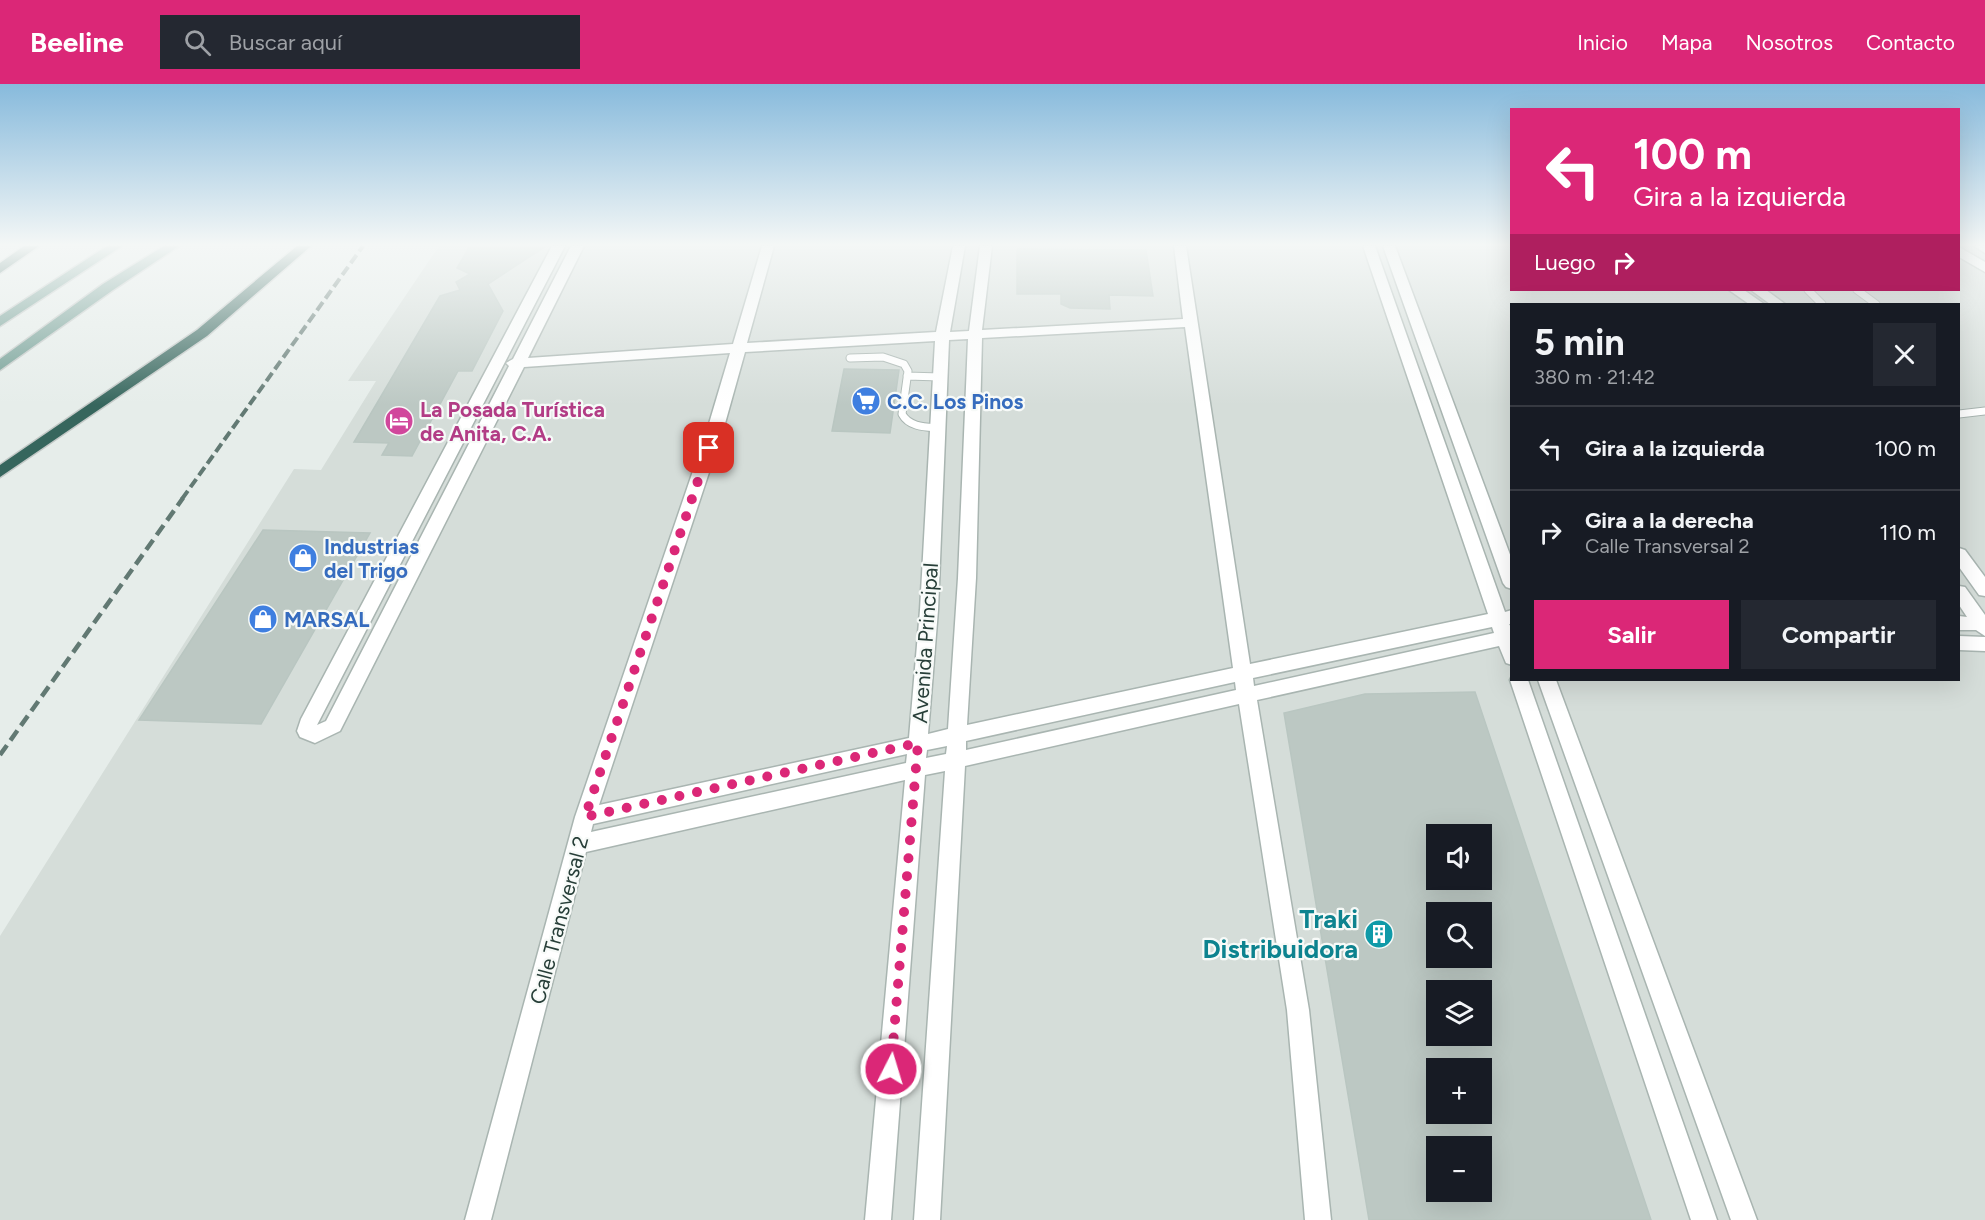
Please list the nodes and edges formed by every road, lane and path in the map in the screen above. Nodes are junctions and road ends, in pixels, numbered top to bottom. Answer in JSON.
{"nodes":[{"id":1,"x":35,"y":299,"type":"edge"},
{"id":2,"x":92,"y":299,"type":"edge"},
{"id":3,"x":242,"y":299,"type":"edge"},
{"id":4,"x":531,"y":299,"type":"edge"},
{"id":5,"x":552,"y":299,"type":"edge"},
{"id":6,"x":753,"y":299,"type":"edge"},
{"id":7,"x":949,"y":299,"type":"edge"},
{"id":8,"x":980,"y":299,"type":"edge"},
{"id":9,"x":1188,"y":299,"type":"edge"},
{"id":10,"x":1387,"y":299,"type":"edge"},
{"id":11,"x":1409,"y":299,"type":"edge"},
{"id":12,"x":1410,"y":302,"type":"junction"},
{"id":13,"x":1388,"y":303,"type":"junction"},
{"id":14,"x":1191,"y":317,"type":"junction"},
{"id":15,"x":0,"y":322,"type":"edge"},
{"id":16,"x":976,"y":328,"type":"junction"},
{"id":17,"x":943,"y":330,"type":"junction"},
{"id":18,"x":740,"y":343,"type":"junction"},
{"id":19,"x":524,"y":356,"type":"junction"},
{"id":20,"x":502,"y":358,"type":"junction"},
{"id":21,"x":850,"y":358,"type":"dead end"},
{"id":22,"x":0,"y":366,"type":"edge"},
{"id":23,"x":907,"y":376,"type":"junction"},
{"id":24,"x":940,"y":377,"type":"junction"},
{"id":25,"x":1985,"y":411,"type":"edge"},
{"id":26,"x":1960,"y":414,"type":"edge"},
{"id":27,"x":938,"y":428,"type":"junction"},
{"id":28,"x":0,"y":472,"type":"edge"},
{"id":29,"x":1960,"y":555,"type":"edge"},
{"id":30,"x":1510,"y":577,"type":"edge"},
{"id":31,"x":1985,"y":590,"type":"edge"},
{"id":32,"x":1960,"y":593,"type":"edge"},
{"id":33,"x":1505,"y":617,"type":"edge"},
{"id":34,"x":1960,"y":623,"type":"edge"},
{"id":35,"x":1984,"y":625,"type":"edge"},
{"id":36,"x":1508,"y":637,"type":"edge"},
{"id":37,"x":1960,"y":643,"type":"edge"},
{"id":38,"x":1985,"y":644,"type":"edge"},
{"id":39,"x":1243,"y":673,"type":"junction"},
{"id":40,"x":1519,"y":681,"type":"edge"},
{"id":41,"x":1547,"y":681,"type":"edge"},
{"id":42,"x":1247,"y":696,"type":"junction"},
{"id":43,"x":957,"y":735,"type":"junction"},
{"id":44,"x":918,"y":743,"type":"junction"},
{"id":45,"x":956,"y":762,"type":"junction"},
{"id":46,"x":916,"y":770,"type":"junction"},
{"id":47,"x":776,"y":774,"type":"junction"},
{"id":48,"x":774,"y":802,"type":"junction"},
{"id":49,"x":585,"y":817,"type":"junction"},
{"id":50,"x":580,"y":844,"type":"junction"},
{"id":51,"x":478,"y":1220,"type":"edge"},
{"id":52,"x":878,"y":1220,"type":"edge"},
{"id":53,"x":927,"y":1220,"type":"edge"},
{"id":54,"x":1318,"y":1220,"type":"edge"},
{"id":55,"x":1704,"y":1220,"type":"edge"},
{"id":56,"x":1744,"y":1220,"type":"edge"}],
"edges":[{"from":1,"to":15,"type":"main road"},
{"from":2,"to":22,"type":"main road"},
{"from":3,"to":28,"type":"highway"},
{"from":4,"to":20,"type":"street"},
{"from":5,"to":19,"type":"street"},
{"from":6,"to":18,"type":"street","name":"Calle Transversal 2"},
{"from":7,"to":17,"type":"street","name":"Avenida Principal"},
{"from":8,"to":16,"type":"street","name":"Avenida Principal"},
{"from":9,"to":14,"type":"street"},
{"from":10,"to":13,"type":"street"},
{"from":11,"to":12,"type":"street"},
{"from":12,"to":13,"type":"street"},
{"from":12,"to":30,"type":"street"},
{"from":13,"to":33,"type":"street"},
{"from":14,"to":16,"type":"street"},
{"from":14,"to":39,"type":"street"},
{"from":16,"to":17,"type":"street"},
{"from":16,"to":43,"type":"street","name":"Avenida Principal"},
{"from":17,"to":18,"type":"street"},
{"from":17,"to":24,"type":"street","name":"Avenida Principal"},
{"from":18,"to":19,"type":"street"},
{"from":18,"to":49,"type":"street","name":"Calle Transversal 2"},
{"from":19,"to":20,"type":"street"},
{"from":19,"to":20,"type":"street"},
{"from":21,"to":23,"type":"lane"},
{"from":23,"to":24,"type":"lane"},
{"from":23,"to":27,"type":"lane"},
{"from":24,"to":27,"type":"street","name":"Avenida Principal"},
{"from":25,"to":26,"type":"lane"},
{"from":27,"to":44,"type":"street","name":"Avenida Principal"},
{"from":29,"to":31,"type":"street"},
{"from":32,"to":35,"type":"street"},
{"from":33,"to":36,"type":"street"},
{"from":33,"to":39,"type":"street"},
{"from":34,"to":35,"type":"street"},
{"from":36,"to":42,"type":"street"},
{"from":37,"to":38,"type":"street"},
{"from":39,"to":42,"type":"street"},
{"from":39,"to":43,"type":"street"},
{"from":40,"to":55,"type":"street"},
{"from":41,"to":56,"type":"street"},
{"from":42,"to":45,"type":"street"},
{"from":42,"to":54,"type":"street"},
{"from":43,"to":44,"type":"street"},
{"from":43,"to":45,"type":"street","name":"Avenida Principal"},
{"from":44,"to":46,"type":"street","name":"Avenida Principal"},
{"from":44,"to":47,"type":"street"},
{"from":45,"to":46,"type":"street"},
{"from":45,"to":53,"type":"street","name":"Avenida Principal"},
{"from":46,"to":48,"type":"street"},
{"from":46,"to":52,"type":"street","name":"Avenida Principal"},
{"from":47,"to":48,"type":"street"},
{"from":47,"to":49,"type":"street"},
{"from":48,"to":50,"type":"street"},
{"from":49,"to":50,"type":"street","name":"Calle Transversal 2"},
{"from":50,"to":51,"type":"street","name":"Calle Transversal 2"}]}
